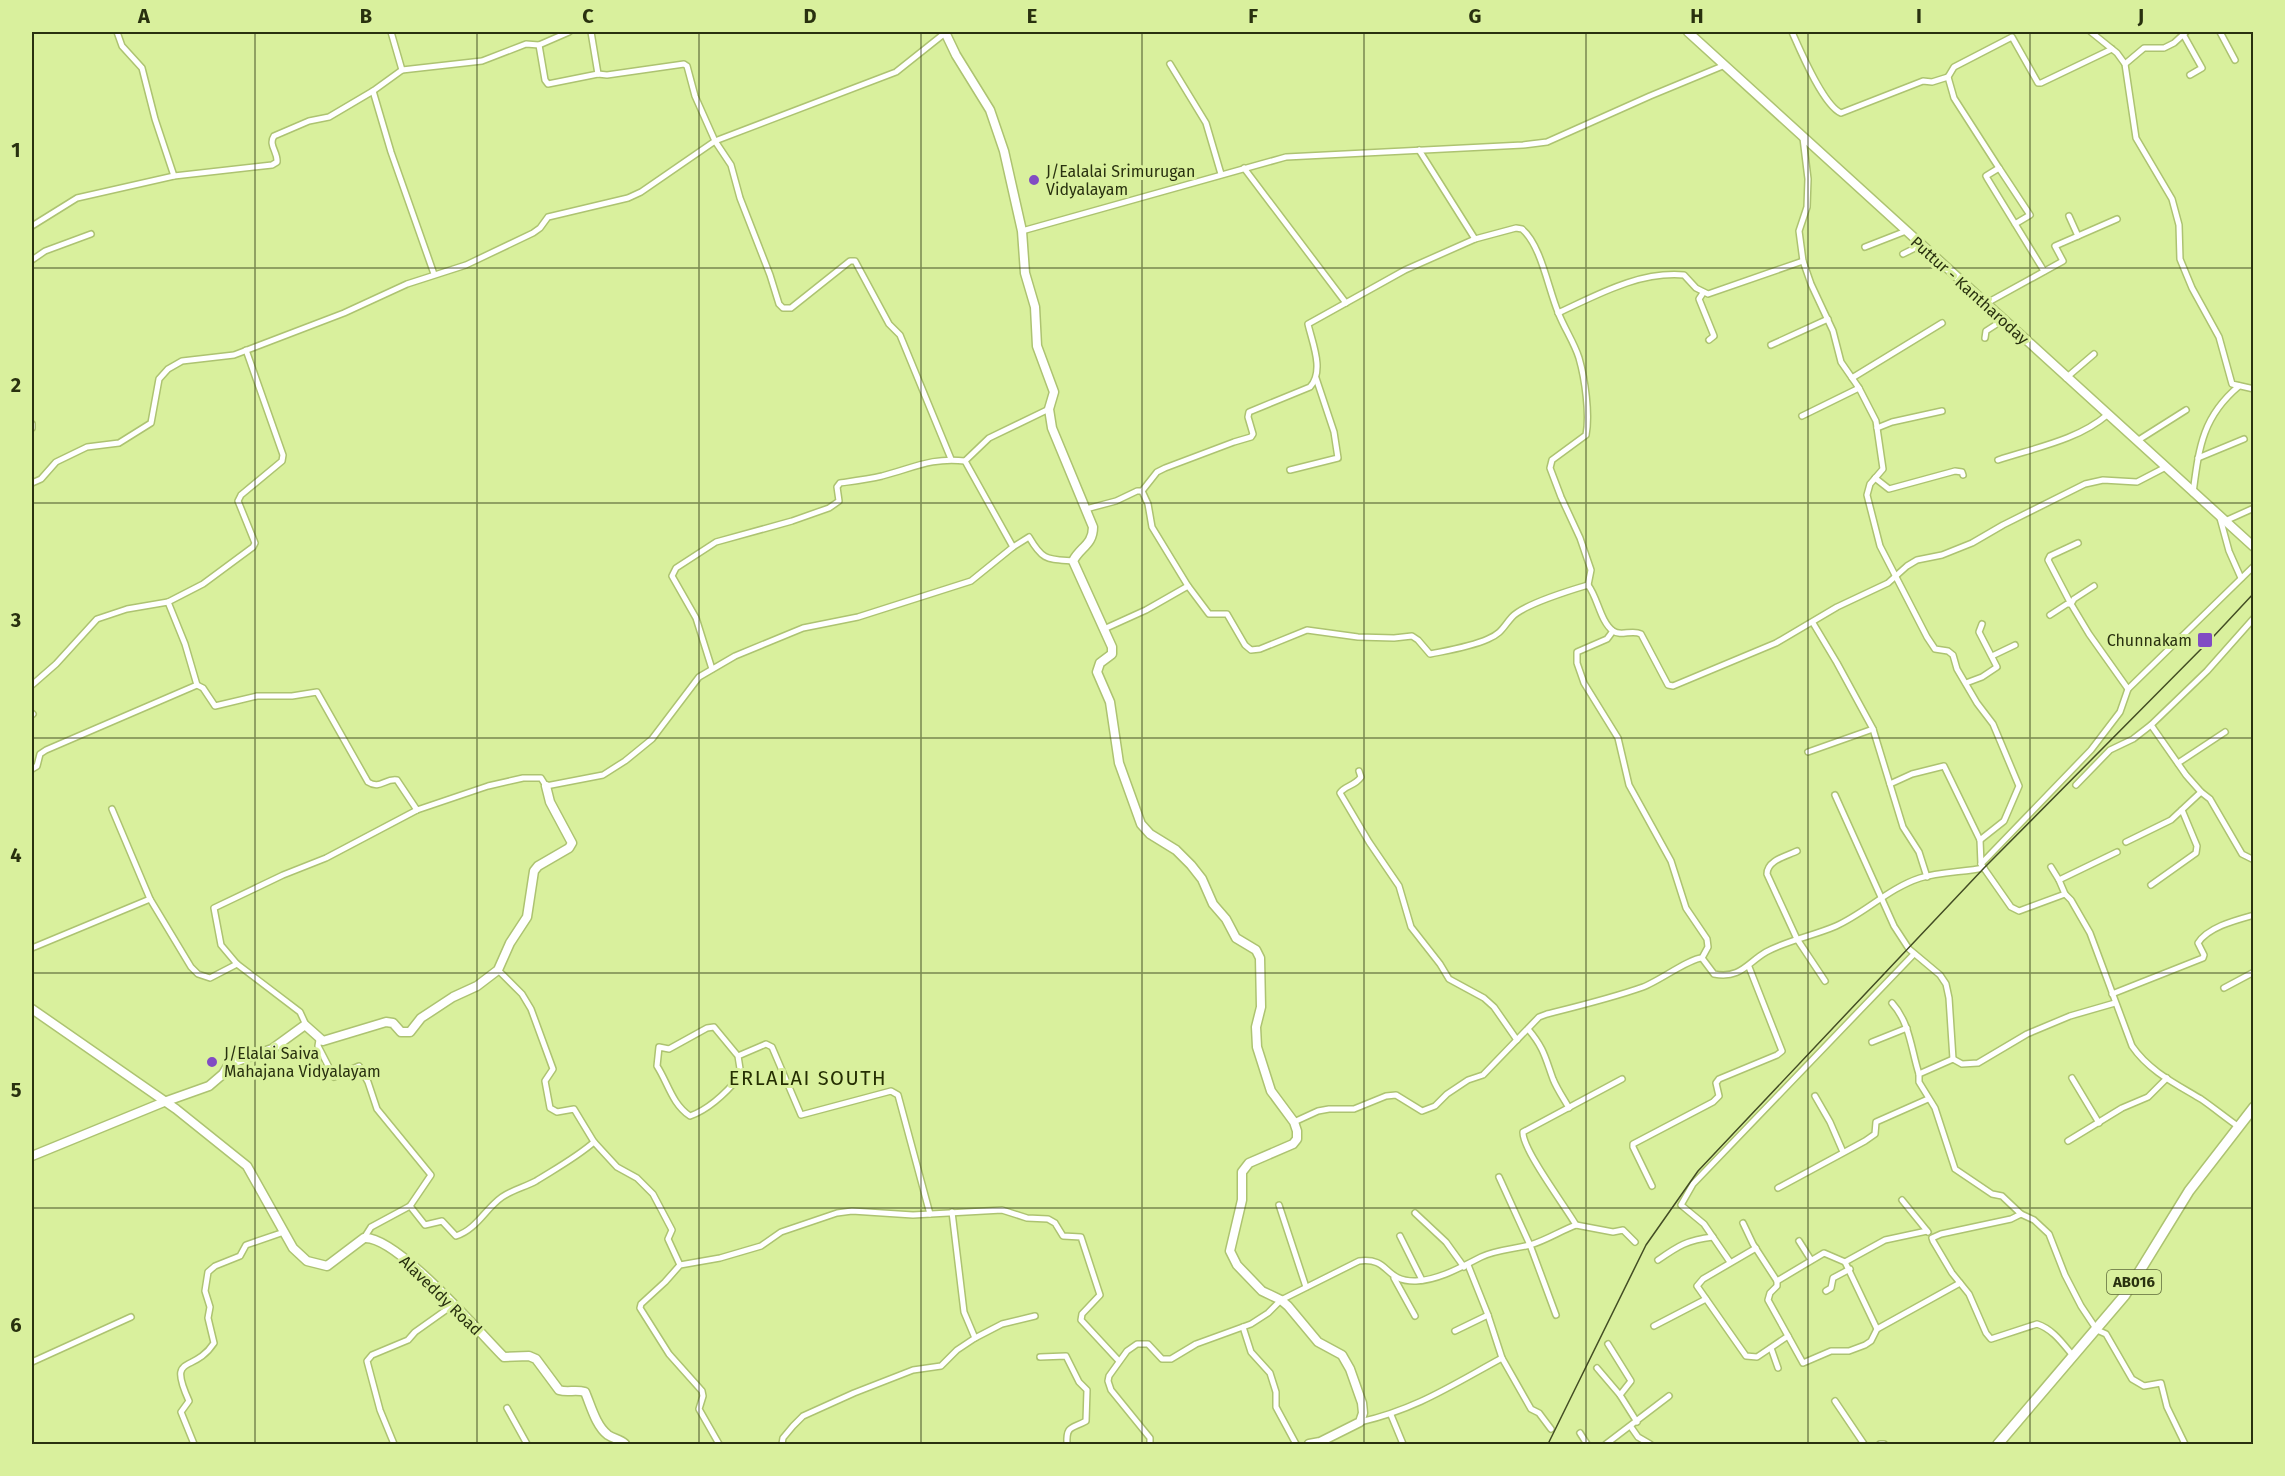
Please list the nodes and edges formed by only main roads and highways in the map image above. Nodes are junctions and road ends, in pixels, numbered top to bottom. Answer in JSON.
{"nodes":[{"id":1,"x":2253,"y":1107,"type":"edge"},
{"id":2,"x":1998,"y":1444,"type":"edge"}],
"edges":[{"from":1,"to":2,"type":"main road","number":"AB016"}]}
